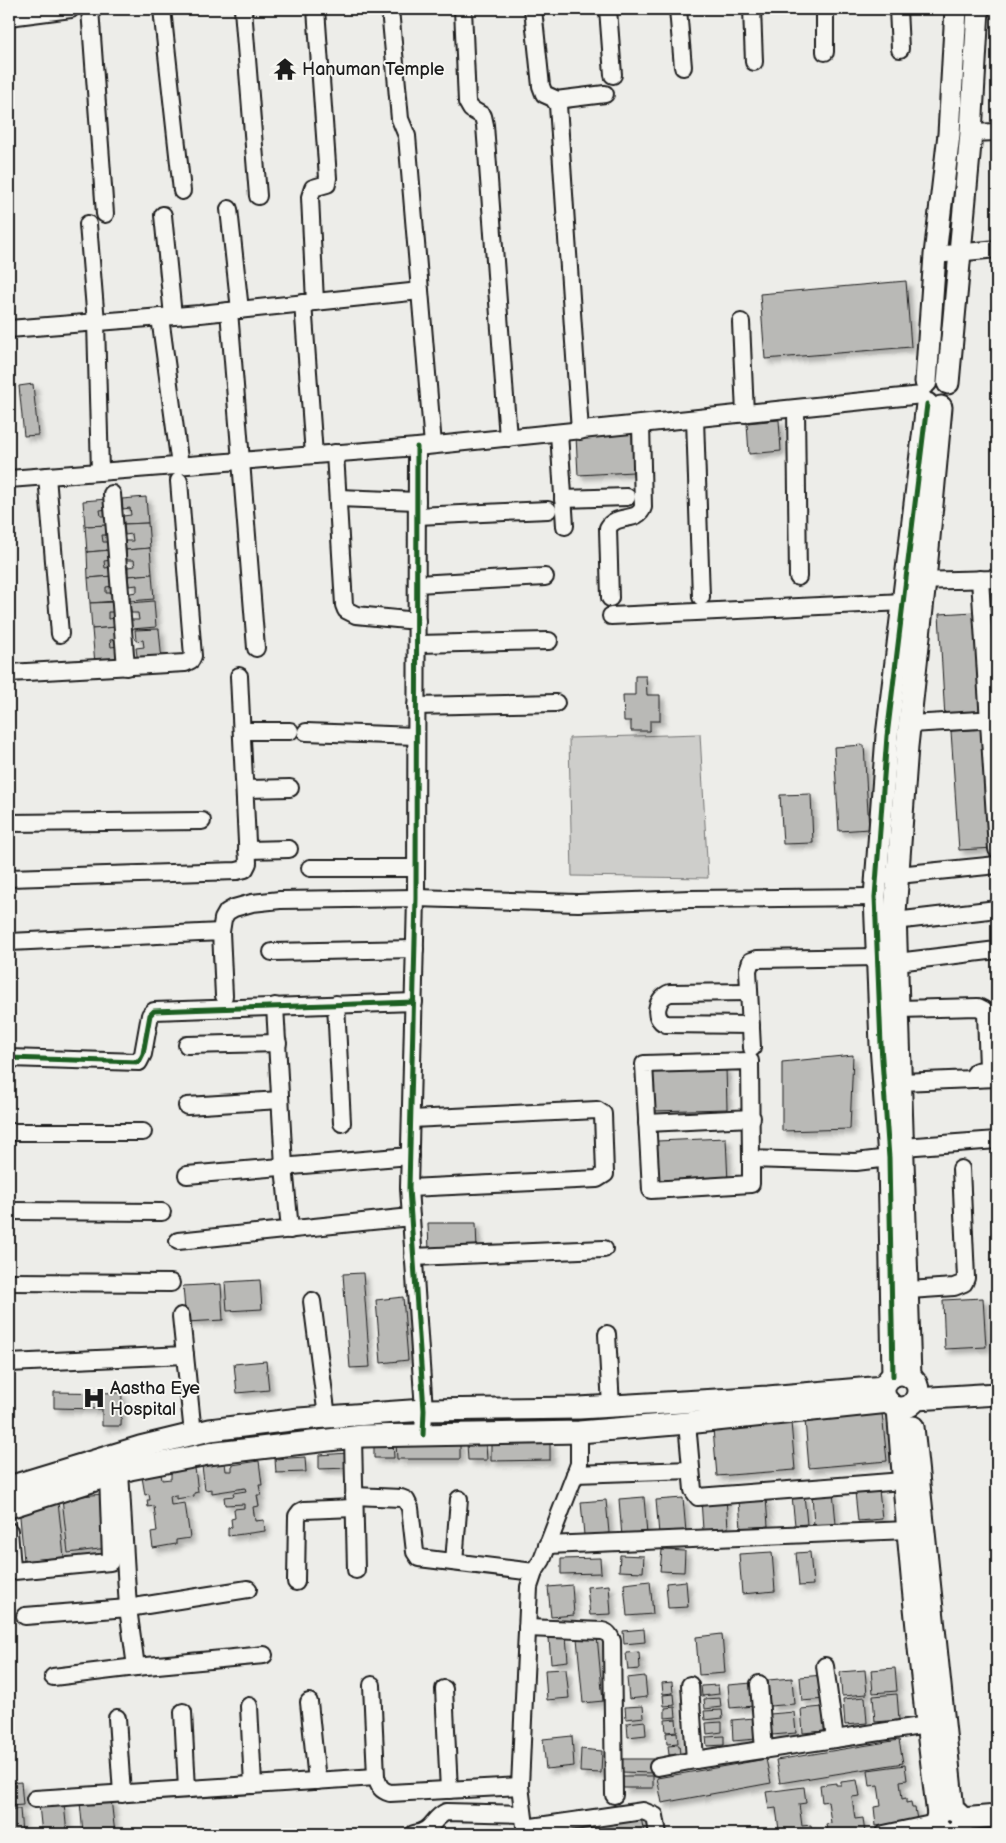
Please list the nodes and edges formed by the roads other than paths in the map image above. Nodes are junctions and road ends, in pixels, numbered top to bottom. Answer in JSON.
{"nodes":[{"id":1,"x":71,"y":9,"type":"edge"},
{"id":2,"x":90,"y":9,"type":"edge"},
{"id":3,"x":162,"y":9,"type":"edge"},
{"id":4,"x":243,"y":9,"type":"edge"},
{"id":5,"x":316,"y":9,"type":"edge"},
{"id":6,"x":390,"y":9,"type":"edge"},
{"id":7,"x":463,"y":9,"type":"edge"},
{"id":8,"x":533,"y":9,"type":"edge"},
{"id":9,"x":608,"y":9,"type":"edge"},
{"id":10,"x":678,"y":9,"type":"edge"},
{"id":11,"x":752,"y":9,"type":"edge"},
{"id":12,"x":825,"y":9,"type":"edge"},
{"id":13,"x":898,"y":9,"type":"edge"},
{"id":14,"x":956,"y":9,"type":"edge"},
{"id":15,"x":978,"y":9,"type":"edge"},
{"id":16,"x":29,"y":12,"type":"edge"},
{"id":17,"x":9,"y":17,"type":"edge"},
{"id":18,"x":900,"y":49,"type":"dead end"},
{"id":19,"x":825,"y":52,"type":"dead end"},
{"id":20,"x":754,"y":62,"type":"dead end"},
{"id":21,"x":683,"y":67,"type":"dead end"},
{"id":22,"x":613,"y":75,"type":"dead end"},
{"id":23,"x":605,"y":94,"type":"dead end"},
{"id":24,"x":556,"y":100,"type":"junction"},
{"id":25,"x":997,"y":132,"type":"edge"},
{"id":26,"x":971,"y":133,"type":"junction"},
{"id":27,"x":182,"y":191,"type":"dead end"},
{"id":28,"x":258,"y":196,"type":"dead end"},
{"id":29,"x":229,"y":208,"type":"dead end"},
{"id":30,"x":105,"y":214,"type":"dead end"},
{"id":31,"x":162,"y":215,"type":"dead end"},
{"id":32,"x":88,"y":224,"type":"dead end"},
{"id":33,"x":997,"y":249,"type":"edge"},
{"id":34,"x":961,"y":252,"type":"junction"},
{"id":35,"x":935,"y":255,"type":"junction"},
{"id":36,"x":420,"y":291,"type":"junction"},
{"id":37,"x":309,"y":302,"type":"junction"},
{"id":38,"x":235,"y":310,"type":"junction"},
{"id":39,"x":166,"y":317,"type":"junction"},
{"id":40,"x":96,"y":322,"type":"junction"},
{"id":41,"x":741,"y":322,"type":"dead end"},
{"id":42,"x":9,"y":329,"type":"edge"},
{"id":43,"x":929,"y":397,"type":"junction"},
{"id":44,"x":796,"y":409,"type":"junction"},
{"id":45,"x":746,"y":414,"type":"junction"},
{"id":46,"x":695,"y":419,"type":"junction"},
{"id":47,"x":641,"y":425,"type":"junction"},
{"id":48,"x":580,"y":431,"type":"junction"},
{"id":49,"x":559,"y":433,"type":"junction"},
{"id":50,"x":508,"y":438,"type":"junction"},
{"id":51,"x":425,"y":446,"type":"junction"},
{"id":52,"x":335,"y":453,"type":"junction"},
{"id":53,"x":314,"y":455,"type":"junction"},
{"id":54,"x":242,"y":461,"type":"junction"},
{"id":55,"x":100,"y":472,"type":"junction"},
{"id":56,"x":179,"y":473,"type":"junction"},
{"id":57,"x":47,"y":476,"type":"junction"},
{"id":58,"x":9,"y":479,"type":"edge"},
{"id":59,"x":112,"y":494,"type":"dead end"},
{"id":60,"x":627,"y":497,"type":"dead end"},
{"id":61,"x":338,"y":498,"type":"junction"},
{"id":62,"x":563,"y":499,"type":"junction"},
{"id":63,"x":417,"y":508,"type":"junction"},
{"id":64,"x":548,"y":510,"type":"dead end"},
{"id":65,"x":565,"y":526,"type":"dead end"},
{"id":66,"x":545,"y":577,"type":"dead end"},
{"id":67,"x":798,"y":577,"type":"dead end"},
{"id":68,"x":980,"y":579,"type":"junction"},
{"id":69,"x":997,"y":579,"type":"edge"},
{"id":70,"x":417,"y":584,"type":"junction"},
{"id":71,"x":912,"y":588,"type":"junction"},
{"id":72,"x":701,"y":597,"type":"dead end"},
{"id":73,"x":610,"y":598,"type":"dead end"},
{"id":74,"x":611,"y":616,"type":"dead end"},
{"id":75,"x":417,"y":621,"type":"junction"},
{"id":76,"x":60,"y":634,"type":"dead end"},
{"id":77,"x":549,"y":641,"type":"dead end"},
{"id":78,"x":417,"y":644,"type":"junction"},
{"id":79,"x":256,"y":648,"type":"dead end"},
{"id":80,"x":126,"y":667,"type":"junction"},
{"id":81,"x":9,"y":673,"type":"edge"},
{"id":82,"x":240,"y":676,"type":"dead end"},
{"id":83,"x":556,"y":702,"type":"dead end"},
{"id":84,"x":416,"y":706,"type":"junction"},
{"id":85,"x":993,"y":719,"type":"edge"},
{"id":86,"x":910,"y":724,"type":"junction"},
{"id":87,"x":242,"y":731,"type":"junction"},
{"id":88,"x":416,"y":736,"type":"junction"},
{"id":89,"x":290,"y":788,"type":"dead end"},
{"id":90,"x":245,"y":789,"type":"junction"},
{"id":91,"x":202,"y":821,"type":"dead end"},
{"id":92,"x":9,"y":823,"type":"edge"},
{"id":93,"x":290,"y":849,"type":"dead end"},
{"id":94,"x":997,"y":849,"type":"edge"},
{"id":95,"x":247,"y":850,"type":"junction"},
{"id":96,"x":997,"y":865,"type":"edge"},
{"id":97,"x":310,"y":868,"type":"dead end"},
{"id":98,"x":416,"y":868,"type":"junction"},
{"id":99,"x":897,"y":875,"type":"junction"},
{"id":100,"x":9,"y":878,"type":"edge"},
{"id":101,"x":875,"y":887,"type":"junction"},
{"id":102,"x":416,"y":898,"type":"junction"},
{"id":103,"x":997,"y":909,"type":"edge"},
{"id":104,"x":895,"y":922,"type":"junction"},
{"id":105,"x":221,"y":932,"type":"junction"},
{"id":106,"x":9,"y":942,"type":"edge"},
{"id":107,"x":415,"y":949,"type":"junction"},
{"id":108,"x":997,"y":950,"type":"edge"},
{"id":109,"x":272,"y":952,"type":"dead end"},
{"id":110,"x":887,"y":960,"type":"junction"},
{"id":111,"x":749,"y":992,"type":"junction"},
{"id":112,"x":224,"y":996,"type":"dead end"},
{"id":113,"x":414,"y":1002,"type":"junction"},
{"id":114,"x":336,"y":1004,"type":"junction"},
{"id":115,"x":276,"y":1006,"type":"junction"},
{"id":116,"x":899,"y":1010,"type":"junction"},
{"id":117,"x":751,"y":1025,"type":"junction"},
{"id":118,"x":278,"y":1043,"type":"junction"},
{"id":119,"x":187,"y":1045,"type":"dead end"},
{"id":120,"x":752,"y":1048,"type":"dead end"},
{"id":121,"x":9,"y":1058,"type":"edge"},
{"id":122,"x":997,"y":1078,"type":"edge"},
{"id":123,"x":974,"y":1079,"type":"junction"},
{"id":124,"x":901,"y":1082,"type":"junction"},
{"id":125,"x":280,"y":1100,"type":"junction"},
{"id":126,"x":187,"y":1106,"type":"dead end"},
{"id":127,"x":752,"y":1118,"type":"junction"},
{"id":128,"x":411,"y":1119,"type":"junction"},
{"id":129,"x":647,"y":1122,"type":"junction"},
{"id":130,"x":342,"y":1124,"type":"dead end"},
{"id":131,"x":9,"y":1132,"type":"edge"},
{"id":132,"x":143,"y":1132,"type":"dead end"},
{"id":133,"x":997,"y":1140,"type":"edge"},
{"id":134,"x":896,"y":1152,"type":"junction"},
{"id":135,"x":410,"y":1156,"type":"junction"},
{"id":136,"x":751,"y":1159,"type":"junction"},
{"id":137,"x":284,"y":1166,"type":"junction"},
{"id":138,"x":961,"y":1170,"type":"dead end"},
{"id":139,"x":186,"y":1175,"type":"dead end"},
{"id":140,"x":409,"y":1188,"type":"junction"},
{"id":141,"x":9,"y":1212,"type":"edge"},
{"id":142,"x":162,"y":1212,"type":"dead end"},
{"id":143,"x":411,"y":1217,"type":"junction"},
{"id":144,"x":290,"y":1230,"type":"junction"},
{"id":145,"x":178,"y":1241,"type":"dead end"},
{"id":146,"x":604,"y":1249,"type":"dead end"},
{"id":147,"x":413,"y":1257,"type":"junction"},
{"id":148,"x":9,"y":1282,"type":"edge"},
{"id":149,"x":170,"y":1283,"type":"dead end"},
{"id":150,"x":909,"y":1290,"type":"junction"},
{"id":151,"x":312,"y":1301,"type":"dead end"},
{"id":152,"x":181,"y":1316,"type":"dead end"},
{"id":153,"x":607,"y":1334,"type":"dead end"},
{"id":154,"x":185,"y":1354,"type":"junction"},
{"id":155,"x":9,"y":1362,"type":"edge"},
{"id":156,"x":997,"y":1380,"type":"edge"},
{"id":157,"x":902,"y":1392,"type":"junction"},
{"id":158,"x":997,"y":1394,"type":"edge"},
{"id":159,"x":611,"y":1406,"type":"junction"},
{"id":160,"x":424,"y":1410,"type":"junction"},
{"id":161,"x":327,"y":1417,"type":"junction"},
{"id":162,"x":687,"y":1423,"type":"junction"},
{"id":163,"x":579,"y":1432,"type":"junction"},
{"id":164,"x":193,"y":1434,"type":"junction"},
{"id":165,"x":423,"y":1435,"type":"junction"},
{"id":166,"x":353,"y":1438,"type":"junction"},
{"id":167,"x":691,"y":1470,"type":"junction"},
{"id":168,"x":114,"y":1474,"type":"junction"},
{"id":169,"x":575,"y":1474,"type":"junction"},
{"id":170,"x":903,"y":1481,"type":"junction"},
{"id":171,"x":9,"y":1486,"type":"edge"},
{"id":172,"x":459,"y":1499,"type":"dead end"},
{"id":173,"x":354,"y":1502,"type":"junction"},
{"id":174,"x":9,"y":1507,"type":"edge"},
{"id":175,"x":908,"y":1530,"type":"junction"},
{"id":176,"x":9,"y":1531,"type":"edge"},
{"id":177,"x":548,"y":1545,"type":"junction"},
{"id":178,"x":454,"y":1562,"type":"junction"},
{"id":179,"x":356,"y":1570,"type":"dead end"},
{"id":180,"x":534,"y":1572,"type":"junction"},
{"id":181,"x":296,"y":1582,"type":"dead end"},
{"id":182,"x":248,"y":1590,"type":"dead end"},
{"id":183,"x":128,"y":1608,"type":"junction"},
{"id":184,"x":25,"y":1616,"type":"dead end"},
{"id":185,"x":528,"y":1628,"type":"junction"},
{"id":186,"x":264,"y":1655,"type":"dead end"},
{"id":187,"x":825,"y":1666,"type":"dead end"},
{"id":188,"x":136,"y":1667,"type":"junction"},
{"id":189,"x":54,"y":1677,"type":"dead end"},
{"id":190,"x":759,"y":1684,"type":"dead end"},
{"id":191,"x":372,"y":1685,"type":"dead end"},
{"id":192,"x":690,"y":1685,"type":"dead end"},
{"id":193,"x":444,"y":1689,"type":"dead end"},
{"id":194,"x":309,"y":1702,"type":"dead end"},
{"id":195,"x":249,"y":1706,"type":"dead end"},
{"id":196,"x":183,"y":1712,"type":"dead end"},
{"id":197,"x":117,"y":1718,"type":"dead end"},
{"id":198,"x":927,"y":1725,"type":"junction"},
{"id":199,"x":835,"y":1739,"type":"junction"},
{"id":200,"x":764,"y":1750,"type":"junction"},
{"id":201,"x":695,"y":1760,"type":"junction"},
{"id":202,"x":658,"y":1767,"type":"dead end"},
{"id":203,"x":376,"y":1777,"type":"junction"},
{"id":204,"x":317,"y":1781,"type":"junction"},
{"id":205,"x":253,"y":1785,"type":"junction"},
{"id":206,"x":520,"y":1786,"type":"junction"},
{"id":207,"x":187,"y":1789,"type":"junction"},
{"id":208,"x":449,"y":1790,"type":"junction"},
{"id":209,"x":122,"y":1794,"type":"junction"},
{"id":210,"x":614,"y":1795,"type":"dead end"},
{"id":211,"x":34,"y":1799,"type":"dead end"},
{"id":212,"x":997,"y":1816,"type":"edge"},
{"id":213,"x":525,"y":1825,"type":"edge"},
{"id":214,"x":948,"y":1827,"type":"edge"},
{"id":215,"x":557,"y":1829,"type":"edge"},
{"id":216,"x":431,"y":1831,"type":"edge"},
{"id":217,"x":414,"y":1834,"type":"edge"},
{"id":218,"x":658,"y":1834,"type":"edge"},
{"id":219,"x":884,"y":1834,"type":"edge"}],
"edges":[{"from":1,"to":16,"type":"street"},
{"from":2,"to":30,"type":"street"},
{"from":3,"to":27,"type":"street"},
{"from":4,"to":28,"type":"street"},
{"from":5,"to":37,"type":"street"},
{"from":6,"to":36,"type":"street"},
{"from":7,"to":50,"type":"street"},
{"from":8,"to":24,"type":"street"},
{"from":9,"to":22,"type":"street"},
{"from":10,"to":21,"type":"street"},
{"from":11,"to":20,"type":"street"},
{"from":12,"to":19,"type":"street"},
{"from":13,"to":18,"type":"street"},
{"from":14,"to":35,"type":"street"},
{"from":15,"to":26,"type":"street"},
{"from":16,"to":17,"type":"street"},
{"from":23,"to":24,"type":"street"},
{"from":24,"to":48,"type":"street"},
{"from":25,"to":26,"type":"street"},
{"from":26,"to":34,"type":"street"},
{"from":29,"to":38,"type":"street"},
{"from":31,"to":39,"type":"street"},
{"from":32,"to":40,"type":"street"},
{"from":33,"to":34,"type":"street"},
{"from":34,"to":35,"type":"street"},
{"from":34,"to":43,"type":"street"},
{"from":35,"to":43,"type":"street"},
{"from":36,"to":37,"type":"street"},
{"from":36,"to":51,"type":"street"},
{"from":37,"to":38,"type":"street"},
{"from":37,"to":53,"type":"street"},
{"from":38,"to":39,"type":"street"},
{"from":38,"to":54,"type":"street"},
{"from":39,"to":40,"type":"street"},
{"from":39,"to":56,"type":"street"},
{"from":40,"to":42,"type":"street"},
{"from":40,"to":55,"type":"street"},
{"from":41,"to":45,"type":"street"},
{"from":43,"to":44,"type":"street"},
{"from":43,"to":71,"type":"street"},
{"from":44,"to":45,"type":"street"},
{"from":44,"to":67,"type":"street"},
{"from":45,"to":46,"type":"street"},
{"from":46,"to":47,"type":"street"},
{"from":46,"to":72,"type":"street"},
{"from":47,"to":48,"type":"street"},
{"from":47,"to":73,"type":"street"},
{"from":48,"to":49,"type":"street"},
{"from":49,"to":50,"type":"street"},
{"from":49,"to":62,"type":"street"},
{"from":50,"to":51,"type":"street"},
{"from":51,"to":52,"type":"street"},
{"from":51,"to":63,"type":"street"},
{"from":52,"to":53,"type":"street"},
{"from":52,"to":61,"type":"street"},
{"from":53,"to":54,"type":"street"},
{"from":54,"to":56,"type":"street"},
{"from":54,"to":79,"type":"street"},
{"from":55,"to":56,"type":"street"},
{"from":55,"to":57,"type":"street"},
{"from":56,"to":80,"type":"street"},
{"from":57,"to":58,"type":"street"},
{"from":57,"to":76,"type":"street"},
{"from":59,"to":80,"type":"street"},
{"from":60,"to":62,"type":"street"},
{"from":61,"to":63,"type":"street"},
{"from":61,"to":75,"type":"street"},
{"from":62,"to":65,"type":"street"},
{"from":63,"to":64,"type":"street"},
{"from":63,"to":70,"type":"street"},
{"from":66,"to":70,"type":"street"},
{"from":68,"to":69,"type":"street"},
{"from":68,"to":71,"type":"street"},
{"from":68,"to":85,"type":"street"},
{"from":70,"to":75,"type":"street"},
{"from":71,"to":74,"type":"street"},
{"from":71,"to":86,"type":"street"},
{"from":71,"to":101,"type":"street"},
{"from":75,"to":78,"type":"street"},
{"from":77,"to":78,"type":"street"},
{"from":78,"to":84,"type":"street"},
{"from":80,"to":81,"type":"street"},
{"from":82,"to":87,"type":"street"},
{"from":83,"to":84,"type":"street"},
{"from":84,"to":88,"type":"street"},
{"from":85,"to":86,"type":"street"},
{"from":85,"to":94,"type":"street"},
{"from":86,"to":99,"type":"street"},
{"from":87,"to":88,"type":"street"},
{"from":87,"to":90,"type":"street"},
{"from":88,"to":98,"type":"street"},
{"from":89,"to":90,"type":"street"},
{"from":90,"to":95,"type":"street"},
{"from":91,"to":92,"type":"street"},
{"from":93,"to":95,"type":"street"},
{"from":95,"to":100,"type":"street"},
{"from":96,"to":99,"type":"street"},
{"from":97,"to":98,"type":"street"},
{"from":98,"to":102,"type":"street"},
{"from":99,"to":101,"type":"street"},
{"from":99,"to":104,"type":"street"},
{"from":101,"to":102,"type":"street"},
{"from":101,"to":110,"type":"street"},
{"from":102,"to":105,"type":"street"},
{"from":102,"to":107,"type":"street"},
{"from":103,"to":104,"type":"street"},
{"from":104,"to":110,"type":"street"},
{"from":105,"to":106,"type":"street"},
{"from":105,"to":112,"type":"street"},
{"from":107,"to":109,"type":"street"},
{"from":107,"to":113,"type":"street"},
{"from":108,"to":110,"type":"street"},
{"from":110,"to":111,"type":"street"},
{"from":110,"to":116,"type":"street"},
{"from":110,"to":134,"type":"street"},
{"from":111,"to":117,"type":"street"},
{"from":111,"to":117,"type":"street"},
{"from":113,"to":114,"type":"street"},
{"from":113,"to":128,"type":"street"},
{"from":114,"to":115,"type":"street"},
{"from":114,"to":130,"type":"street"},
{"from":115,"to":118,"type":"street"},
{"from":115,"to":121,"type":"street"},
{"from":116,"to":123,"type":"street"},
{"from":116,"to":124,"type":"street"},
{"from":117,"to":120,"type":"street"},
{"from":118,"to":119,"type":"street"},
{"from":118,"to":125,"type":"street"},
{"from":122,"to":123,"type":"street"},
{"from":123,"to":124,"type":"street"},
{"from":124,"to":134,"type":"street"},
{"from":125,"to":126,"type":"street"},
{"from":125,"to":137,"type":"street"},
{"from":127,"to":129,"type":"street"},
{"from":127,"to":129,"type":"street"},
{"from":127,"to":136,"type":"street"},
{"from":128,"to":135,"type":"street"},
{"from":128,"to":140,"type":"street"},
{"from":129,"to":136,"type":"street"},
{"from":131,"to":132,"type":"street"},
{"from":133,"to":134,"type":"street"},
{"from":134,"to":136,"type":"street"},
{"from":134,"to":150,"type":"street"},
{"from":134,"to":157,"type":"street"},
{"from":135,"to":137,"type":"street"},
{"from":135,"to":140,"type":"street"},
{"from":137,"to":139,"type":"street"},
{"from":137,"to":144,"type":"street"},
{"from":138,"to":150,"type":"street"},
{"from":140,"to":143,"type":"street"},
{"from":141,"to":142,"type":"street"},
{"from":143,"to":144,"type":"street"},
{"from":143,"to":147,"type":"street"},
{"from":144,"to":145,"type":"street"},
{"from":146,"to":147,"type":"street"},
{"from":147,"to":160,"type":"street"},
{"from":148,"to":149,"type":"street"},
{"from":150,"to":157,"type":"street"},
{"from":151,"to":161,"type":"street"},
{"from":152,"to":154,"type":"street"},
{"from":153,"to":159,"type":"street"},
{"from":154,"to":155,"type":"street"},
{"from":154,"to":164,"type":"street"},
{"from":156,"to":157,"type":"street"},
{"from":157,"to":158,"type":"street"},
{"from":157,"to":159,"type":"street"},
{"from":157,"to":162,"type":"street"},
{"from":157,"to":170,"type":"street"},
{"from":157,"to":214,"type":"street"},
{"from":159,"to":160,"type":"street"},
{"from":160,"to":161,"type":"street"},
{"from":160,"to":165,"type":"street"},
{"from":161,"to":164,"type":"street"},
{"from":162,"to":163,"type":"street"},
{"from":162,"to":167,"type":"street"},
{"from":163,"to":165,"type":"street"},
{"from":163,"to":169,"type":"street"},
{"from":164,"to":171,"type":"street"},
{"from":165,"to":166,"type":"street"},
{"from":166,"to":168,"type":"street"},
{"from":166,"to":173,"type":"street"},
{"from":167,"to":169,"type":"street"},
{"from":167,"to":170,"type":"street"},
{"from":168,"to":174,"type":"street"},
{"from":168,"to":176,"type":"street"},
{"from":168,"to":183,"type":"street"},
{"from":169,"to":177,"type":"street"},
{"from":170,"to":175,"type":"street"},
{"from":172,"to":178,"type":"street"},
{"from":173,"to":178,"type":"street"},
{"from":173,"to":179,"type":"street"},
{"from":173,"to":181,"type":"street"},
{"from":175,"to":177,"type":"street"},
{"from":175,"to":198,"type":"street"},
{"from":177,"to":180,"type":"street"},
{"from":178,"to":180,"type":"street"},
{"from":180,"to":185,"type":"street"},
{"from":182,"to":183,"type":"street"},
{"from":183,"to":184,"type":"street"},
{"from":183,"to":188,"type":"street"},
{"from":185,"to":206,"type":"street"},
{"from":185,"to":210,"type":"street"},
{"from":186,"to":188,"type":"street"},
{"from":187,"to":199,"type":"street"},
{"from":188,"to":189,"type":"street"},
{"from":190,"to":200,"type":"street"},
{"from":191,"to":203,"type":"street"},
{"from":192,"to":201,"type":"street"},
{"from":193,"to":208,"type":"street"},
{"from":194,"to":204,"type":"street"},
{"from":195,"to":205,"type":"street"},
{"from":196,"to":207,"type":"street"},
{"from":197,"to":209,"type":"street"},
{"from":198,"to":199,"type":"street"},
{"from":198,"to":214,"type":"street"},
{"from":199,"to":200,"type":"street"},
{"from":200,"to":201,"type":"street"},
{"from":201,"to":202,"type":"street"},
{"from":203,"to":204,"type":"street"},
{"from":203,"to":208,"type":"street"},
{"from":204,"to":205,"type":"street"},
{"from":205,"to":207,"type":"street"},
{"from":206,"to":208,"type":"street"},
{"from":206,"to":213,"type":"street"},
{"from":207,"to":209,"type":"street"},
{"from":209,"to":211,"type":"street"},
{"from":212,"to":214,"type":"street"},
{"from":213,"to":215,"type":"street"},
{"from":213,"to":216,"type":"street"},
{"from":214,"to":219,"type":"street"},
{"from":215,"to":218,"type":"street"},
{"from":216,"to":217,"type":"street"}]}
